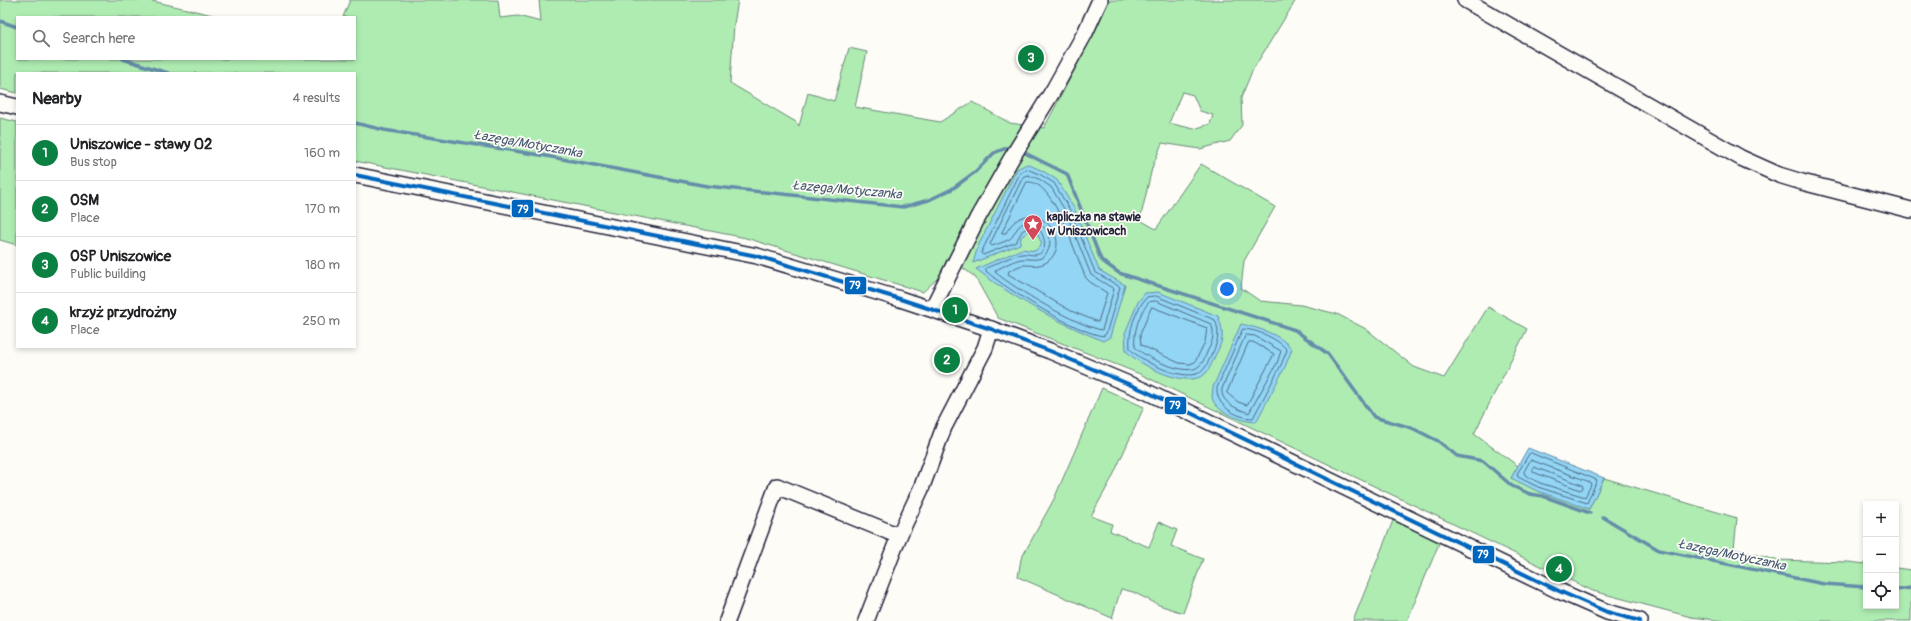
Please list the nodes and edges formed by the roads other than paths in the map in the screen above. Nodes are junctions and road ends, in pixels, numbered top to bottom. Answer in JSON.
{"nodes":[{"id":1,"x":1100,"y":0,"type":"edge"},
{"id":2,"x":1465,"y":0,"type":"edge"},
{"id":3,"x":0,"y":103,"type":"edge"},
{"id":4,"x":16,"y":107,"type":"edge"},
{"id":5,"x":356,"y":175,"type":"edge"},
{"id":6,"x":1911,"y":210,"type":"edge"},
{"id":7,"x":932,"y":309,"type":"junction"},
{"id":8,"x":991,"y":330,"type":"junction"},
{"id":9,"x":899,"y":536,"type":"junction"},
{"id":10,"x":727,"y":621,"type":"edge"},
{"id":11,"x":866,"y":621,"type":"edge"},
{"id":12,"x":1640,"y":621,"type":"edge"}],
"edges":[{"from":1,"to":7,"type":"street"},
{"from":2,"to":6,"type":"street"},
{"from":3,"to":4,"type":"street"},
{"from":5,"to":7,"type":"street"},
{"from":7,"to":8,"type":"street"},
{"from":8,"to":9,"type":"street"},
{"from":8,"to":12,"type":"street"},
{"from":9,"to":10,"type":"street"},
{"from":9,"to":11,"type":"street"}]}
